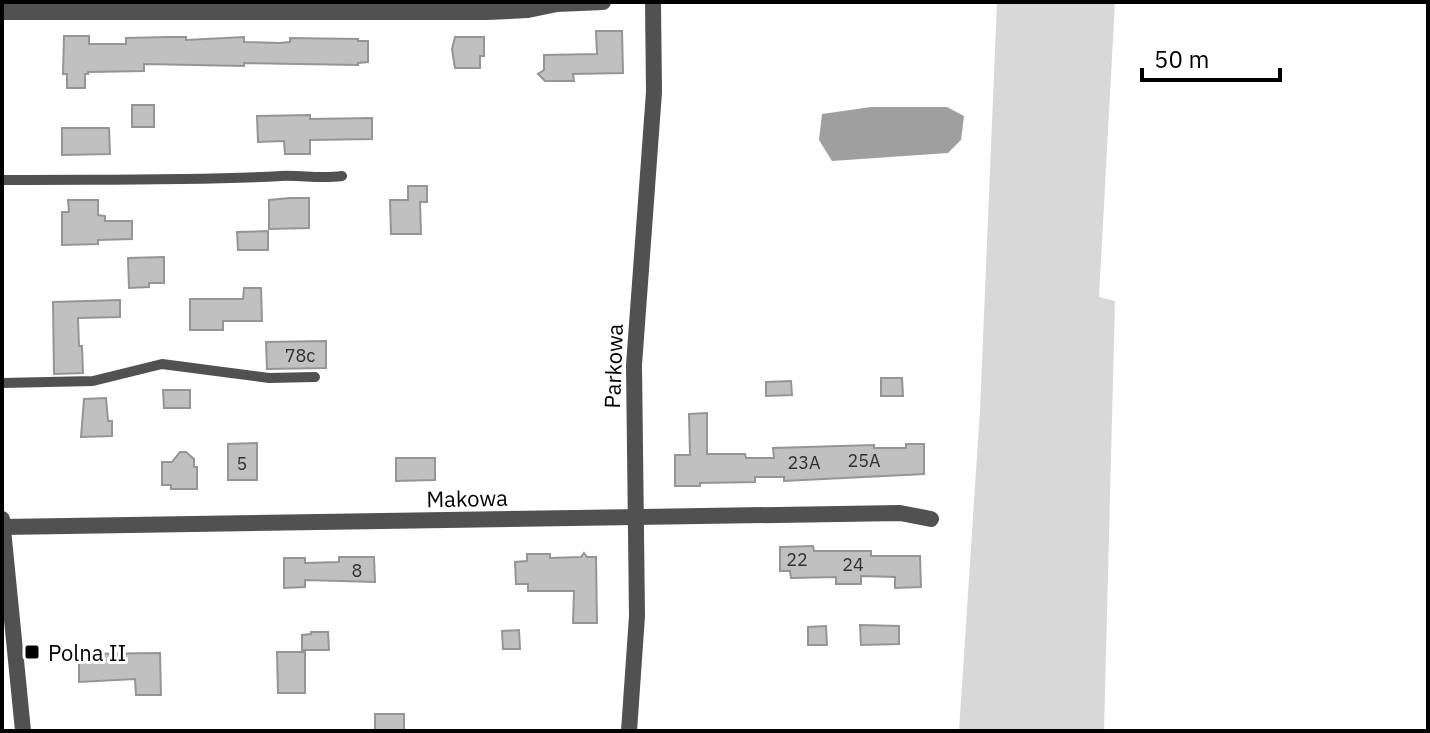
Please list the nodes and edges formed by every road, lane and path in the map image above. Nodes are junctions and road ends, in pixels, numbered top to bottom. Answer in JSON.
{"nodes":[{"id":1,"x":603,"y":2,"type":"edge"},
{"id":2,"x":653,"y":2,"type":"edge"},
{"id":3,"x":262,"y":8,"type":"edge"},
{"id":4,"x":2,"y":12,"type":"edge"},
{"id":5,"x":342,"y":176,"type":"dead end"},
{"id":6,"x":2,"y":180,"type":"edge"},
{"id":7,"x":315,"y":377,"type":"dead end"},
{"id":8,"x":2,"y":383,"type":"edge"},
{"id":9,"x":634,"y":517,"type":"junction"},
{"id":10,"x":2,"y":519,"type":"edge"},
{"id":11,"x":931,"y":519,"type":"dead end"},
{"id":12,"x":3,"y":527,"type":"edge"},
{"id":13,"x":23,"y":731,"type":"edge"},
{"id":14,"x":629,"y":731,"type":"edge"}],
"edges":[{"from":1,"to":3,"type":"street"},
{"from":2,"to":9,"type":"street","name":"Parkowa"},
{"from":3,"to":4,"type":"street"},
{"from":5,"to":6,"type":"lane"},
{"from":7,"to":8,"type":"lane"},
{"from":9,"to":11,"type":"street","name":"Makowa"},
{"from":9,"to":12,"type":"street","name":"Makowa"},
{"from":9,"to":14,"type":"street","name":"Parkowa"},
{"from":10,"to":12,"type":"street"},
{"from":12,"to":13,"type":"street"}]}
